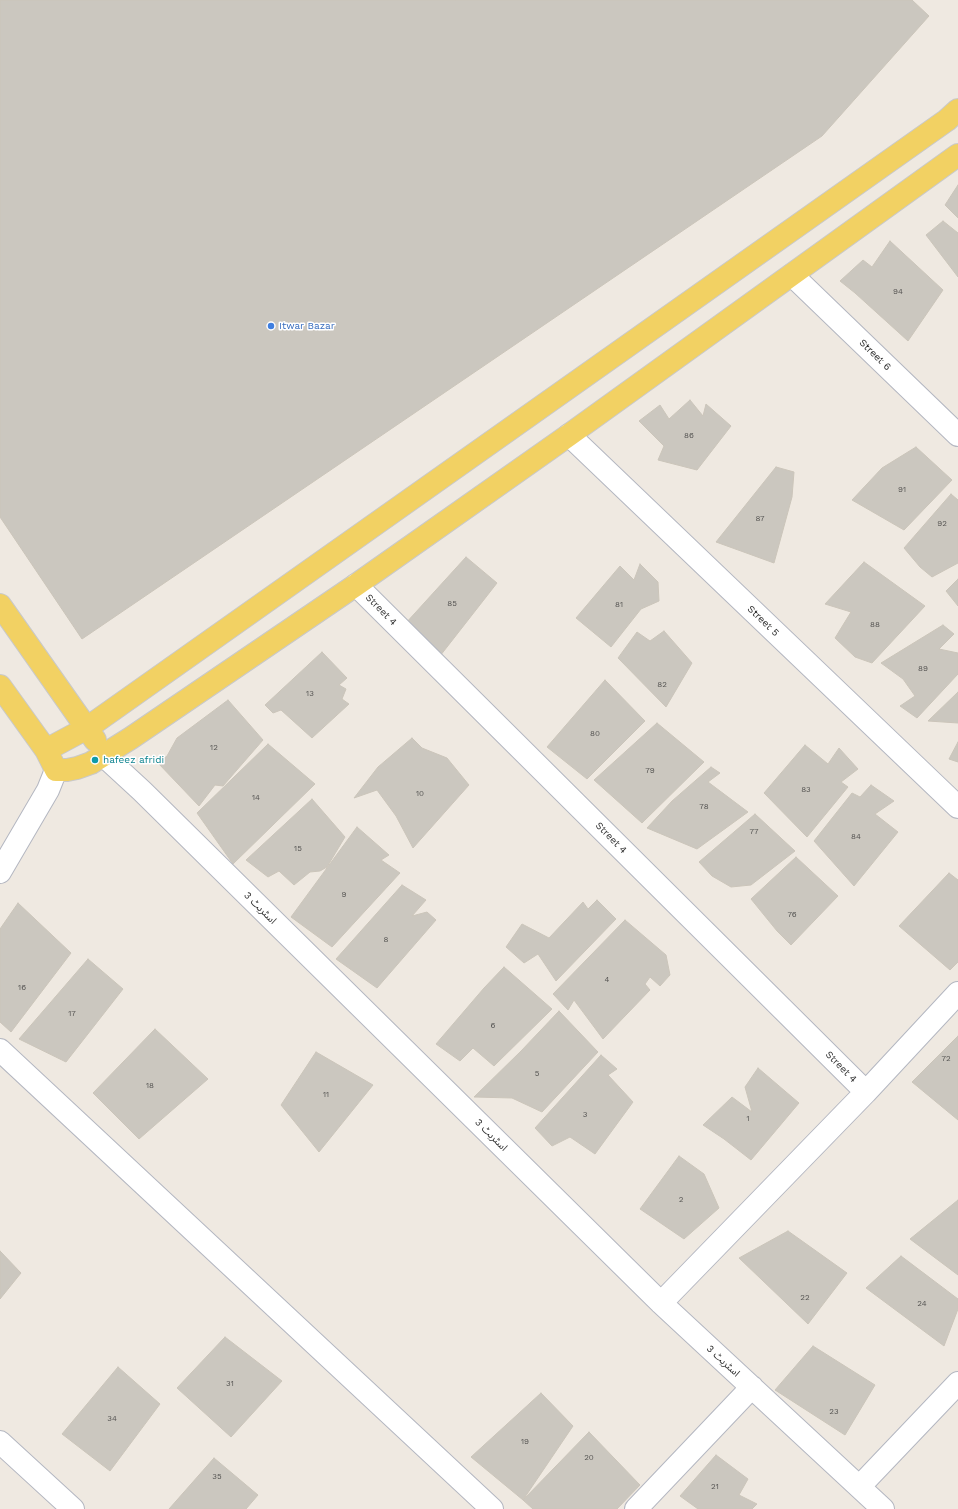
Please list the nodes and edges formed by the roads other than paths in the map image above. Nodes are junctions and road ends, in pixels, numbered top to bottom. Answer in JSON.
{"nodes":[{"id":1,"x":958,"y":110,"type":"edge"},
{"id":2,"x":958,"y":155,"type":"edge"},
{"id":3,"x":792,"y":274,"type":"junction"},
{"id":4,"x":569,"y":435,"type":"junction"},
{"id":5,"x":958,"y":435,"type":"edge"},
{"id":6,"x":356,"y":585,"type":"junction"},
{"id":7,"x":0,"y":605,"type":"edge"},
{"id":8,"x":0,"y":686,"type":"edge"},
{"id":9,"x":87,"y":728,"type":"junction"},
{"id":10,"x":46,"y":750,"type":"junction"},
{"id":11,"x":104,"y":756,"type":"junction"},
{"id":12,"x":56,"y":770,"type":"junction"},
{"id":13,"x":958,"y":807,"type":"edge"},
{"id":14,"x":0,"y":872,"type":"edge"},
{"id":15,"x":958,"y":992,"type":"edge"},
{"id":16,"x":0,"y":1050,"type":"edge"},
{"id":17,"x":866,"y":1092,"type":"junction"},
{"id":18,"x":661,"y":1303,"type":"junction"},
{"id":19,"x":958,"y":1383,"type":"edge"},
{"id":20,"x":752,"y":1387,"type":"junction"},
{"id":21,"x":0,"y":1442,"type":"edge"},
{"id":22,"x":860,"y":1486,"type":"junction"},
{"id":23,"x":72,"y":1509,"type":"edge"},
{"id":24,"x":492,"y":1509,"type":"edge"},
{"id":25,"x":636,"y":1509,"type":"edge"},
{"id":26,"x":883,"y":1509,"type":"edge"}],
"edges":[{"from":1,"to":9,"type":"main road"},
{"from":2,"to":3,"type":"main road"},
{"from":3,"to":4,"type":"main road"},
{"from":3,"to":5,"type":"street","name":"Street 6"},
{"from":4,"to":6,"type":"main road"},
{"from":4,"to":13,"type":"street","name":"Street 5"},
{"from":6,"to":11,"type":"main road"},
{"from":6,"to":17,"type":"street","name":"Street 4"},
{"from":7,"to":9,"type":"main road"},
{"from":8,"to":10,"type":"main road"},
{"from":9,"to":10,"type":"main road"},
{"from":9,"to":11,"type":"main road"},
{"from":10,"to":12,"type":"main road"},
{"from":11,"to":12,"type":"main road"},
{"from":11,"to":18,"type":"street","name":"اسٹریٹ 3"},
{"from":12,"to":14,"type":"street"},
{"from":15,"to":17,"type":"street"},
{"from":16,"to":24,"type":"street"},
{"from":17,"to":18,"type":"street"},
{"from":18,"to":20,"type":"street","name":"اسٹریٹ 3"},
{"from":19,"to":22,"type":"street"},
{"from":20,"to":22,"type":"street","name":"اسٹریٹ 3"},
{"from":20,"to":25,"type":"street"},
{"from":21,"to":23,"type":"street"},
{"from":22,"to":26,"type":"street","name":"اسٹریٹ 3"}]}
